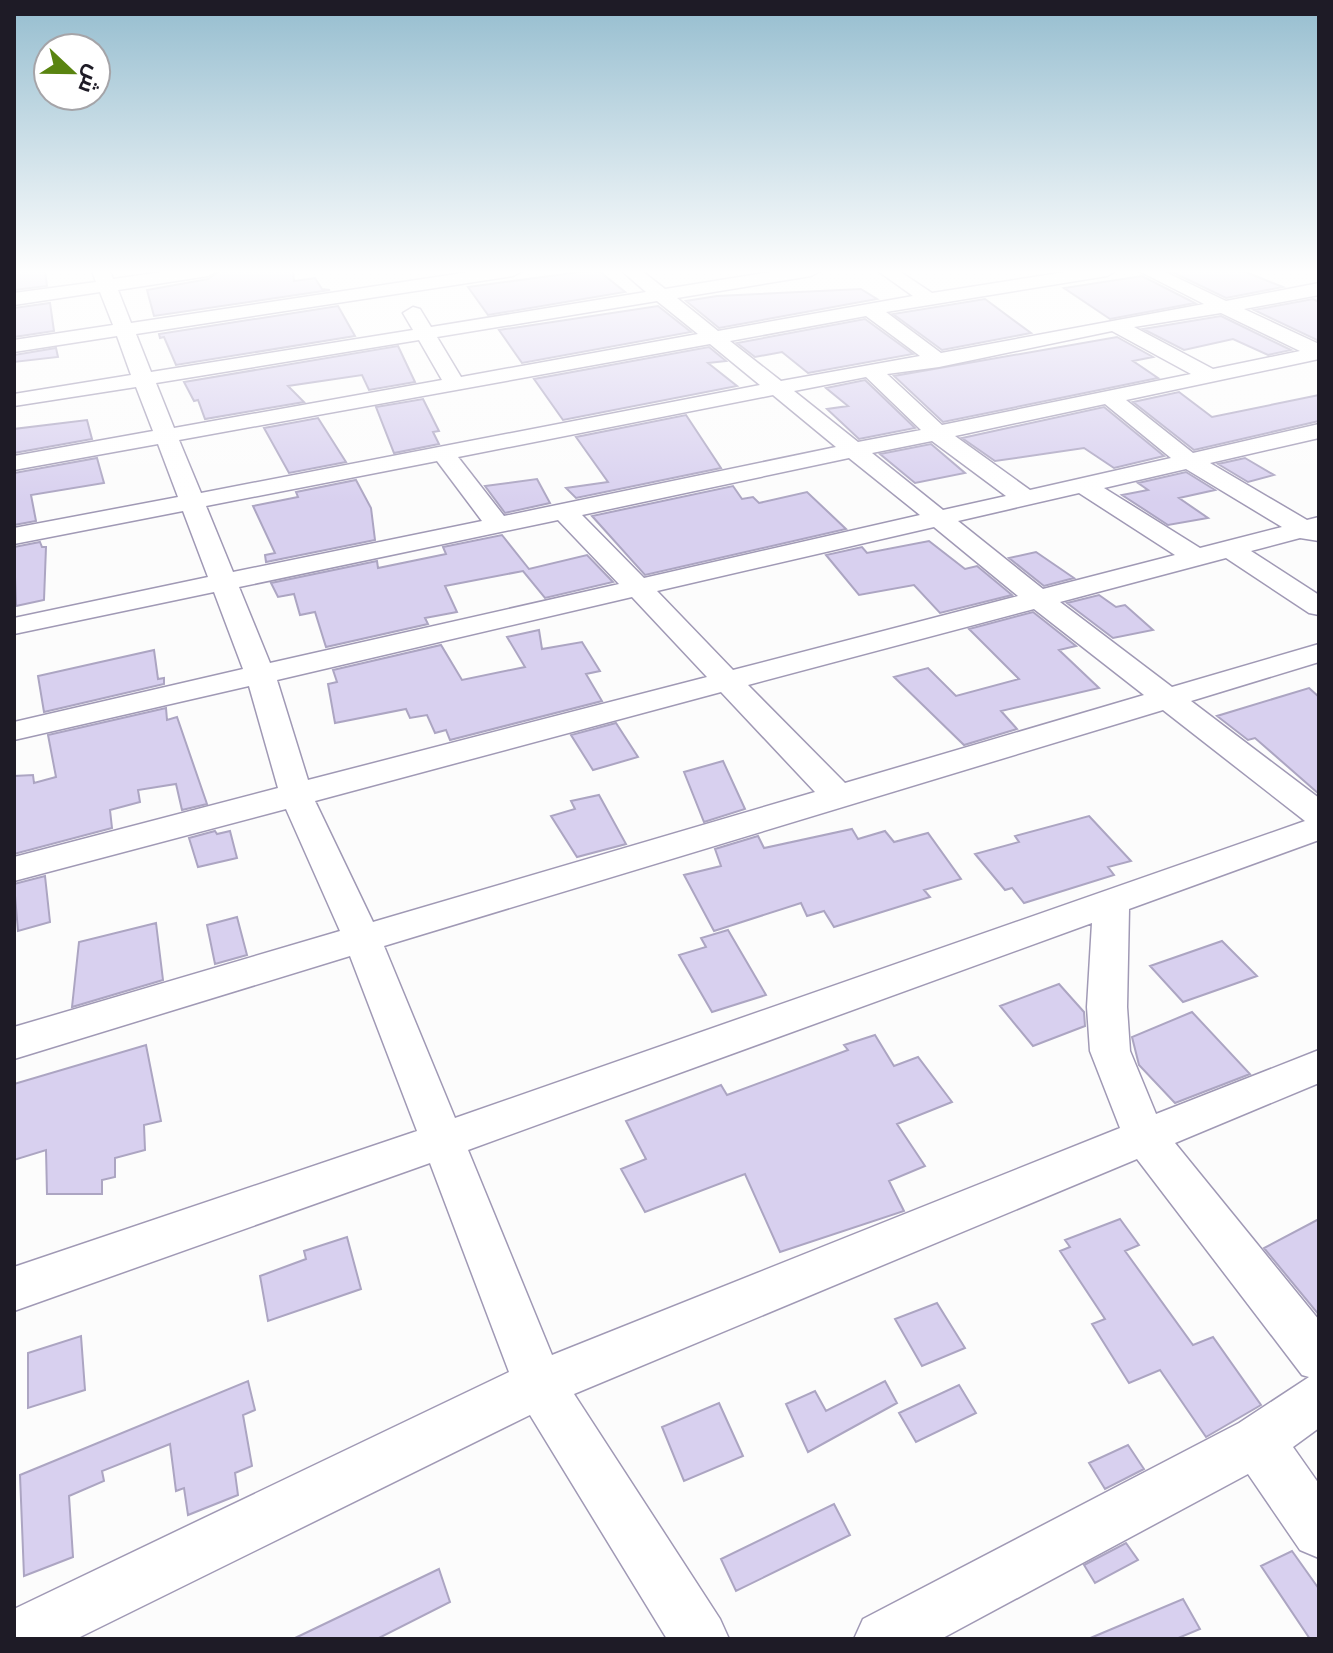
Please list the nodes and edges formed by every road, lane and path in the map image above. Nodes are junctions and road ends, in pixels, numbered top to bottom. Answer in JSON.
{"nodes":[{"id":1,"x":132,"y":348,"type":"edge"},
{"id":2,"x":320,"y":348,"type":"edge"},
{"id":3,"x":432,"y":348,"type":"edge"},
{"id":4,"x":655,"y":348,"type":"edge"},
{"id":5,"x":730,"y":348,"type":"edge"},
{"id":6,"x":922,"y":348,"type":"edge"},
{"id":7,"x":1002,"y":348,"type":"edge"},
{"id":8,"x":1159,"y":348,"type":"edge"},
{"id":9,"x":1319,"y":353,"type":"edge"},
{"id":10,"x":939,"y":361,"type":"junction"},
{"id":11,"x":871,"y":370,"type":"junction"},
{"id":12,"x":1211,"y":376,"type":"junction"},
{"id":13,"x":144,"y":378,"type":"junction"},
{"id":14,"x":455,"y":384,"type":"junction"},
{"id":15,"x":778,"y":388,"type":"junction"},
{"id":16,"x":1109,"y":397,"type":"junction"},
{"id":17,"x":14,"y":400,"type":"edge"},
{"id":18,"x":1319,"y":431,"type":"edge"},
{"id":19,"x":938,"y":434,"type":"junction"},
{"id":20,"x":167,"y":437,"type":"junction"},
{"id":21,"x":856,"y":450,"type":"junction"},
{"id":22,"x":444,"y":454,"type":"junction"},
{"id":23,"x":1188,"y":460,"type":"junction"},
{"id":24,"x":14,"y":463,"type":"edge"},
{"id":25,"x":1083,"y":485,"type":"junction"},
{"id":26,"x":1026,"y":499,"type":"junction"},
{"id":27,"x":193,"y":503,"type":"junction"},
{"id":28,"x":564,"y":511,"type":"junction"},
{"id":29,"x":940,"y":518,"type":"junction"},
{"id":30,"x":498,"y":525,"type":"junction"},
{"id":31,"x":1314,"y":530,"type":"edge"},
{"id":32,"x":14,"y":536,"type":"edge"},
{"id":33,"x":1227,"y":547,"type":"junction"},
{"id":34,"x":1196,"y":557,"type":"junction"},
{"id":35,"x":223,"y":580,"type":"junction"},
{"id":36,"x":635,"y":589,"type":"junction"},
{"id":37,"x":1039,"y":599,"type":"junction"},
{"id":38,"x":1319,"y":607,"type":"edge"},
{"id":39,"x":14,"y":626,"type":"edge"},
{"id":40,"x":1319,"y":653,"type":"edge"},
{"id":41,"x":260,"y":674,"type":"junction"},
{"id":42,"x":727,"y":679,"type":"junction"},
{"id":43,"x":1165,"y":698,"type":"junction"},
{"id":44,"x":14,"y":731,"type":"edge"},
{"id":45,"x":296,"y":795,"type":"junction"},
{"id":46,"x":838,"y":796,"type":"junction"},
{"id":47,"x":1319,"y":815,"type":"edge"},
{"id":48,"x":1319,"y":828,"type":"edge"},
{"id":49,"x":14,"y":869,"type":"edge"},
{"id":50,"x":1111,"y":904,"type":"junction"},
{"id":51,"x":362,"y":938,"type":"junction"},
{"id":52,"x":14,"y":1043,"type":"edge"},
{"id":53,"x":1319,"y":1066,"type":"edge"},
{"id":54,"x":1144,"y":1136,"type":"junction"},
{"id":55,"x":442,"y":1141,"type":"junction"},
{"id":56,"x":14,"y":1289,"type":"edge"},
{"id":57,"x":1319,"y":1358,"type":"edge"},
{"id":58,"x":539,"y":1384,"type":"junction"},
{"id":59,"x":1319,"y":1398,"type":"edge"},
{"id":60,"x":1257,"y":1441,"type":"junction"},
{"id":61,"x":1319,"y":1531,"type":"edge"},
{"id":62,"x":14,"y":1639,"type":"edge"},
{"id":63,"x":700,"y":1639,"type":"edge"},
{"id":64,"x":883,"y":1639,"type":"edge"}],
"edges":[{"from":1,"to":13,"type":"street"},
{"from":2,"to":13,"type":"street"},
{"from":3,"to":14,"type":"street"},
{"from":4,"to":14,"type":"street"},
{"from":5,"to":15,"type":"street"},
{"from":6,"to":10,"type":"street"},
{"from":7,"to":10,"type":"street"},
{"from":8,"to":12,"type":"street"},
{"from":9,"to":12,"type":"street"},
{"from":10,"to":11,"type":"street"},
{"from":11,"to":15,"type":"street"},
{"from":11,"to":19,"type":"street"},
{"from":12,"to":16,"type":"street"},
{"from":13,"to":17,"type":"street"},
{"from":13,"to":20,"type":"street"},
{"from":14,"to":20,"type":"street"},
{"from":15,"to":21,"type":"street"},
{"from":15,"to":22,"type":"street"},
{"from":16,"to":19,"type":"street"},
{"from":16,"to":23,"type":"street"},
{"from":18,"to":23,"type":"street"},
{"from":19,"to":21,"type":"street"},
{"from":19,"to":26,"type":"street"},
{"from":20,"to":24,"type":"street"},
{"from":20,"to":27,"type":"street"},
{"from":21,"to":28,"type":"street"},
{"from":21,"to":29,"type":"street"},
{"from":22,"to":27,"type":"street"},
{"from":22,"to":30,"type":"street"},
{"from":23,"to":25,"type":"street"},
{"from":23,"to":31,"type":"street"},
{"from":25,"to":26,"type":"street"},
{"from":25,"to":34,"type":"street"},
{"from":26,"to":29,"type":"street"},
{"from":27,"to":32,"type":"street"},
{"from":27,"to":35,"type":"street"},
{"from":28,"to":30,"type":"street"},
{"from":28,"to":36,"type":"street"},
{"from":29,"to":36,"type":"street"},
{"from":29,"to":37,"type":"street"},
{"from":30,"to":35,"type":"street"},
{"from":31,"to":33,"type":"street"},
{"from":33,"to":34,"type":"street"},
{"from":33,"to":38,"type":"street"},
{"from":34,"to":37,"type":"street"},
{"from":35,"to":39,"type":"street"},
{"from":35,"to":41,"type":"street"},
{"from":36,"to":41,"type":"street"},
{"from":36,"to":42,"type":"street"},
{"from":37,"to":42,"type":"street"},
{"from":37,"to":43,"type":"street"},
{"from":40,"to":43,"type":"street"},
{"from":41,"to":44,"type":"street"},
{"from":41,"to":45,"type":"street"},
{"from":42,"to":45,"type":"street"},
{"from":42,"to":46,"type":"street"},
{"from":43,"to":46,"type":"street"},
{"from":43,"to":47,"type":"street"},
{"from":45,"to":49,"type":"street"},
{"from":45,"to":51,"type":"street"},
{"from":46,"to":51,"type":"street"},
{"from":48,"to":50,"type":"street"},
{"from":50,"to":54,"type":"street"},
{"from":50,"to":55,"type":"street"},
{"from":51,"to":52,"type":"street"},
{"from":51,"to":55,"type":"street"},
{"from":53,"to":54,"type":"street"},
{"from":54,"to":57,"type":"street"},
{"from":54,"to":58,"type":"street"},
{"from":55,"to":56,"type":"street"},
{"from":55,"to":58,"type":"street"},
{"from":58,"to":62,"type":"street"},
{"from":58,"to":63,"type":"street"},
{"from":59,"to":60,"type":"street"},
{"from":60,"to":61,"type":"street"},
{"from":60,"to":64,"type":"street"}]}
